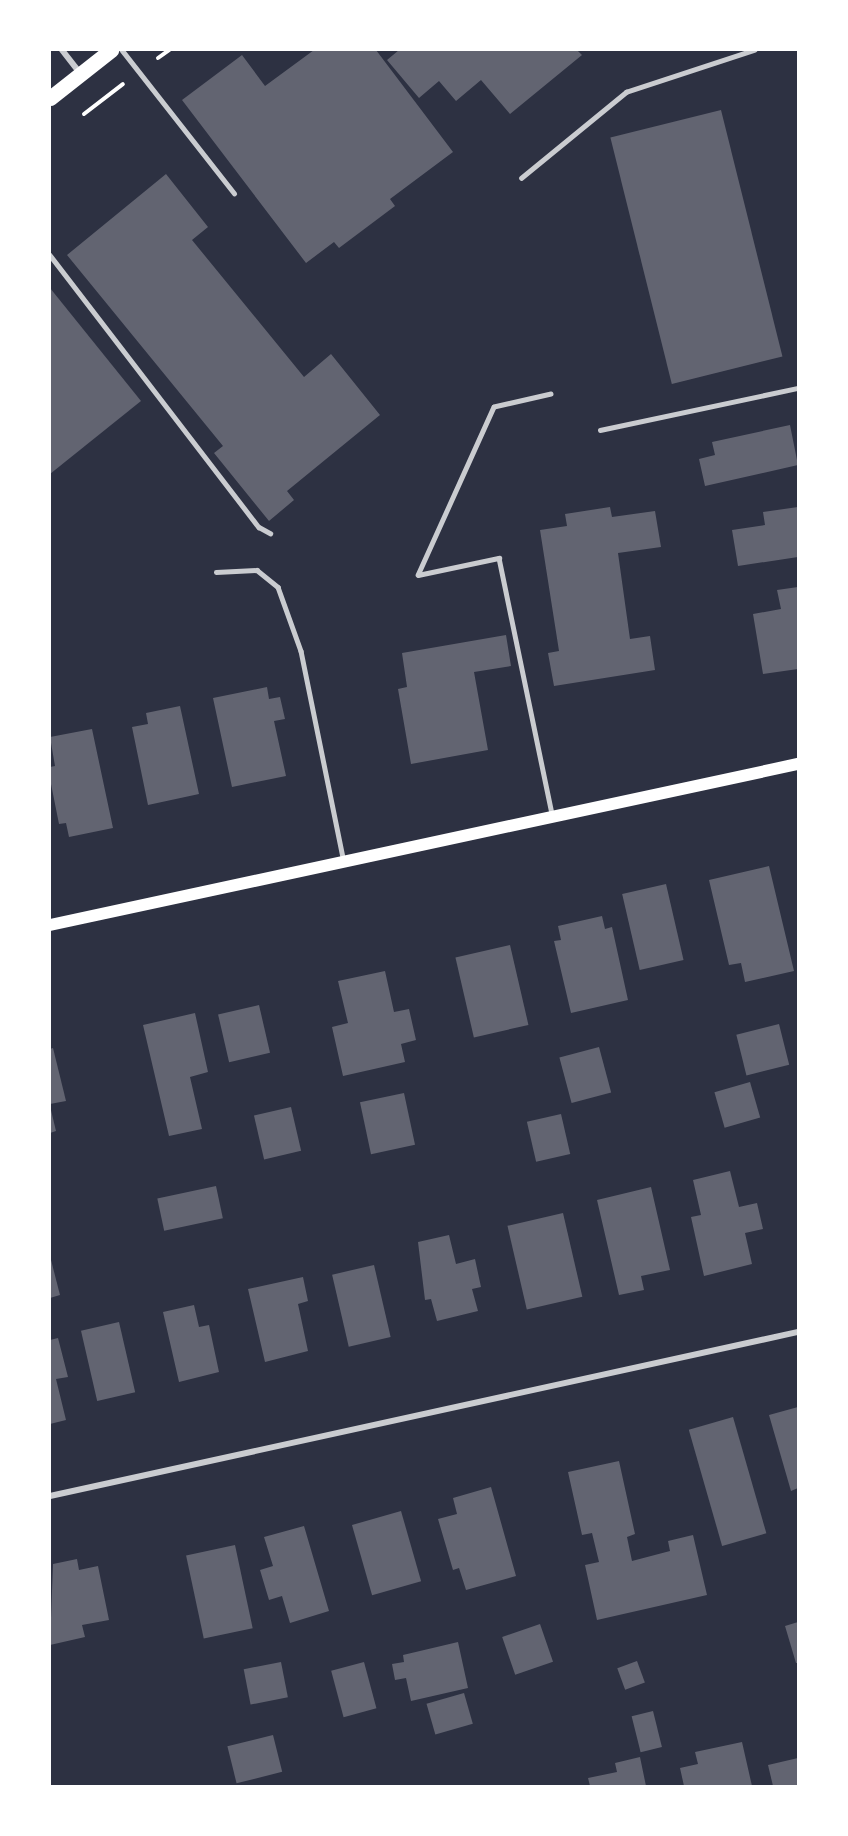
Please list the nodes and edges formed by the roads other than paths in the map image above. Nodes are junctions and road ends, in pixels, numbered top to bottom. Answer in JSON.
{"nodes":[{"id":1,"x":62,"y":50,"type":"edge"},
{"id":2,"x":111,"y":50,"type":"edge"},
{"id":3,"x":122,"y":50,"type":"edge"},
{"id":4,"x":754,"y":50,"type":"edge"},
{"id":5,"x":81,"y":74,"type":"junction"},
{"id":6,"x":50,"y":98,"type":"edge"},
{"id":7,"x":521,"y":178,"type":"dead end"},
{"id":8,"x":234,"y":193,"type":"dead end"},
{"id":9,"x":50,"y":255,"type":"edge"},
{"id":10,"x":798,"y":388,"type":"edge"},
{"id":11,"x":551,"y":394,"type":"dead end"},
{"id":12,"x":600,"y":430,"type":"dead end"},
{"id":13,"x":270,"y":533,"type":"dead end"},
{"id":14,"x":216,"y":572,"type":"dead end"},
{"id":15,"x":798,"y":764,"type":"edge"},
{"id":16,"x":553,"y":820,"type":"junction"},
{"id":17,"x":345,"y":864,"type":"junction"},
{"id":18,"x":50,"y":925,"type":"edge"},
{"id":19,"x":798,"y":1332,"type":"edge"},
{"id":20,"x":50,"y":1496,"type":"edge"}],
"edges":[{"from":1,"to":5,"type":"street"},
{"from":2,"to":5,"type":"main road"},
{"from":3,"to":8,"type":"lane"},
{"from":4,"to":7,"type":"lane"},
{"from":5,"to":6,"type":"main road"},
{"from":9,"to":13,"type":"lane"},
{"from":10,"to":12,"type":"lane"},
{"from":11,"to":16,"type":"lane"},
{"from":14,"to":17,"type":"lane"},
{"from":15,"to":16,"type":"main road"},
{"from":16,"to":17,"type":"main road"},
{"from":17,"to":18,"type":"main road"},
{"from":19,"to":20,"type":"street"}]}
